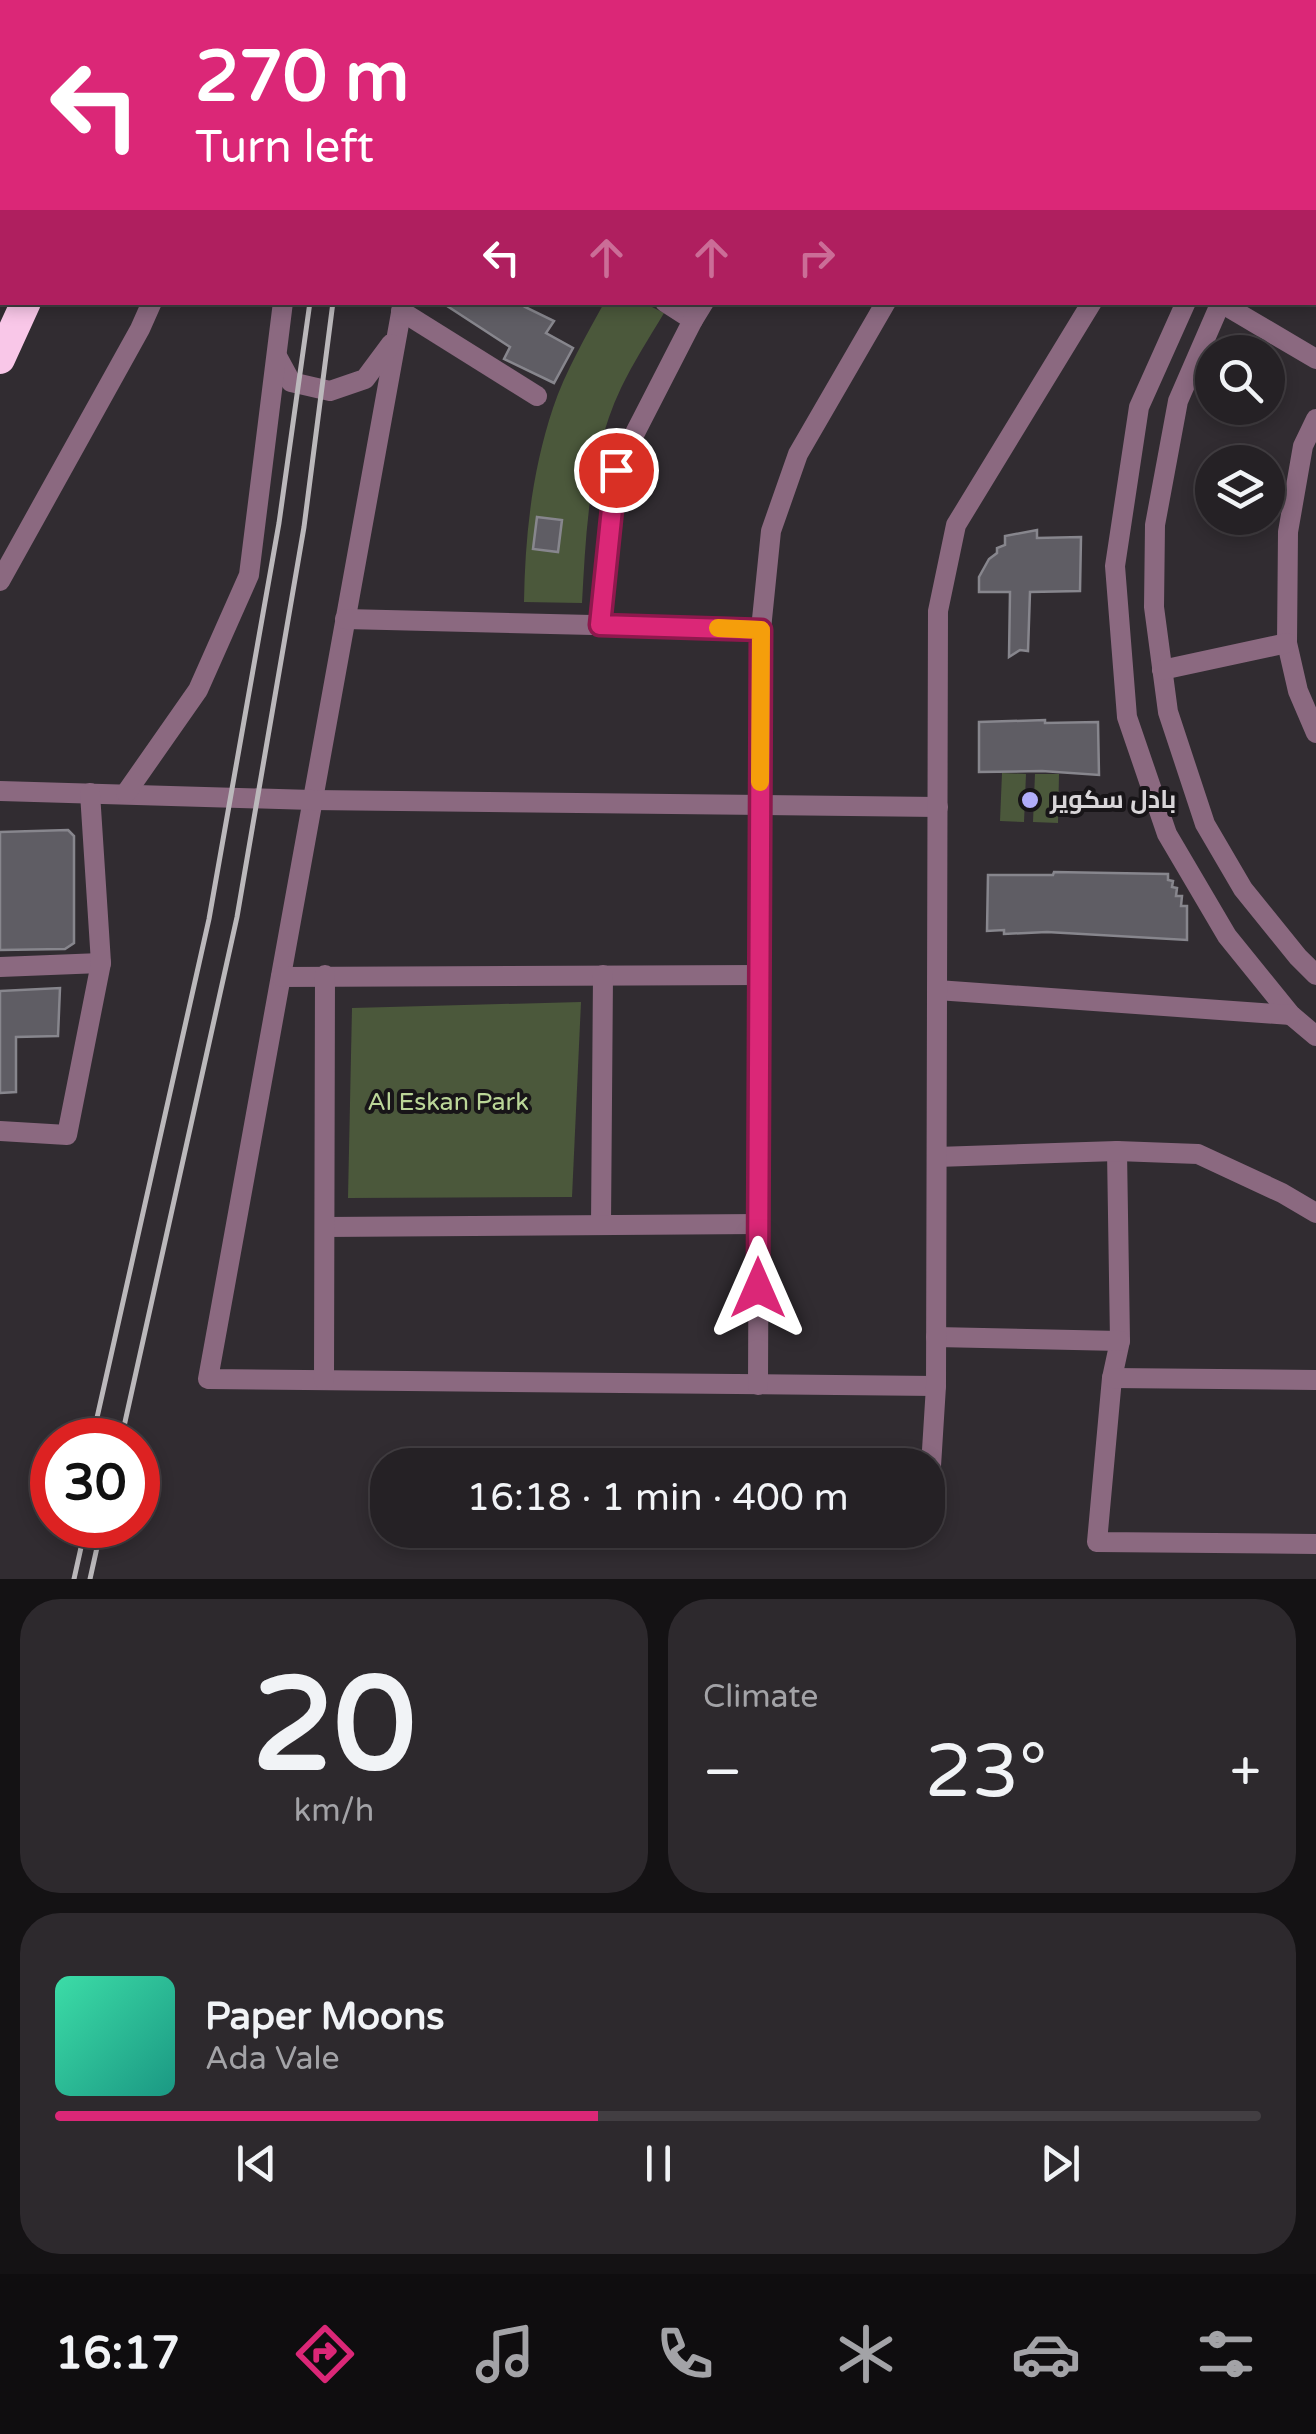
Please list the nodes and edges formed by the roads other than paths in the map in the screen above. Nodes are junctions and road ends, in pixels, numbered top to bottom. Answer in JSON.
{"nodes":[{"id":1,"x":25,"y":305,"type":"edge"},
{"id":2,"x":151,"y":305,"type":"edge"},
{"id":3,"x":283,"y":305,"type":"edge"},
{"id":4,"x":884,"y":305,"type":"edge"},
{"id":5,"x":1090,"y":305,"type":"edge"},
{"id":6,"x":1185,"y":305,"type":"edge"},
{"id":7,"x":1220,"y":305,"type":"edge"},
{"id":8,"x":1224,"y":305,"type":"edge"},
{"id":9,"x":402,"y":307,"type":"edge"},
{"id":10,"x":699,"y":311,"type":"edge"},
{"id":11,"x":395,"y":339,"type":"junction"},
{"id":12,"x":278,"y":358,"type":"junction"},
{"id":13,"x":0,"y":359,"type":"edge"},
{"id":14,"x":1316,"y":359,"type":"edge"},
{"id":15,"x":537,"y":396,"type":"dead end"},
{"id":16,"x":1316,"y":418,"type":"edge"},
{"id":17,"x":0,"y":581,"type":"edge"},
{"id":18,"x":344,"y":619,"type":"junction"},
{"id":19,"x":600,"y":625,"type":"junction"},
{"id":20,"x":761,"y":630,"type":"junction"},
{"id":21,"x":1288,"y":643,"type":"junction"},
{"id":22,"x":1162,"y":670,"type":"junction"},
{"id":23,"x":1316,"y":733,"type":"edge"},
{"id":24,"x":0,"y":791,"type":"edge"},
{"id":25,"x":90,"y":793,"type":"junction"},
{"id":26,"x":126,"y":794,"type":"junction"},
{"id":27,"x":312,"y":800,"type":"junction"},
{"id":28,"x":760,"y":805,"type":"junction"},
{"id":29,"x":938,"y":807,"type":"junction"},
{"id":30,"x":102,"y":963,"type":"junction"},
{"id":31,"x":0,"y":967,"type":"edge"},
{"id":32,"x":325,"y":975,"type":"junction"},
{"id":33,"x":603,"y":975,"type":"junction"},
{"id":34,"x":760,"y":975,"type":"junction"},
{"id":35,"x":1316,"y":975,"type":"edge"},
{"id":36,"x":280,"y":977,"type":"junction"},
{"id":37,"x":937,"y":990,"type":"junction"},
{"id":38,"x":1292,"y":1015,"type":"junction"},
{"id":39,"x":1316,"y":1036,"type":"edge"},
{"id":40,"x":0,"y":1131,"type":"edge"},
{"id":41,"x":1117,"y":1151,"type":"junction"},
{"id":42,"x":936,"y":1157,"type":"junction"},
{"id":43,"x":1316,"y":1213,"type":"edge"},
{"id":44,"x":758,"y":1224,"type":"junction"},
{"id":45,"x":601,"y":1225,"type":"junction"},
{"id":46,"x":324,"y":1227,"type":"junction"},
{"id":47,"x":936,"y":1337,"type":"junction"},
{"id":48,"x":1120,"y":1341,"type":"junction"},
{"id":49,"x":1112,"y":1378,"type":"junction"},
{"id":50,"x":324,"y":1380,"type":"junction"},
{"id":51,"x":1316,"y":1380,"type":"edge"},
{"id":52,"x":758,"y":1385,"type":"junction"},
{"id":53,"x":936,"y":1386,"type":"junction"},
{"id":54,"x":932,"y":1448,"type":"edge"},
{"id":55,"x":1316,"y":1544,"type":"edge"}],
"edges":[{"from":1,"to":13,"type":"highway"},
{"from":2,"to":17,"type":"street"},
{"from":3,"to":12,"type":"street"},
{"from":4,"to":20,"type":"street"},
{"from":5,"to":29,"type":"street"},
{"from":6,"to":38,"type":"street"},
{"from":7,"to":22,"type":"street"},
{"from":8,"to":14,"type":"street"},
{"from":9,"to":11,"type":"street"},
{"from":9,"to":15,"type":"street"},
{"from":10,"to":19,"type":"street"},
{"from":11,"to":12,"type":"street"},
{"from":11,"to":18,"type":"street"},
{"from":12,"to":26,"type":"street"},
{"from":16,"to":21,"type":"street"},
{"from":18,"to":19,"type":"street"},
{"from":18,"to":27,"type":"street"},
{"from":19,"to":20,"type":"street"},
{"from":20,"to":28,"type":"street"},
{"from":21,"to":22,"type":"street"},
{"from":21,"to":23,"type":"street"},
{"from":22,"to":35,"type":"street"},
{"from":24,"to":25,"type":"street"},
{"from":25,"to":26,"type":"street"},
{"from":25,"to":30,"type":"street"},
{"from":26,"to":27,"type":"street"},
{"from":27,"to":28,"type":"street"},
{"from":27,"to":36,"type":"street"},
{"from":28,"to":29,"type":"street"},
{"from":28,"to":34,"type":"street"},
{"from":29,"to":37,"type":"street"},
{"from":30,"to":31,"type":"street"},
{"from":30,"to":40,"type":"street"},
{"from":32,"to":33,"type":"street"},
{"from":32,"to":36,"type":"street"},
{"from":32,"to":46,"type":"street"},
{"from":33,"to":34,"type":"street"},
{"from":33,"to":45,"type":"street"},
{"from":34,"to":44,"type":"street"},
{"from":36,"to":50,"type":"street"},
{"from":37,"to":38,"type":"street"},
{"from":37,"to":42,"type":"street"},
{"from":38,"to":39,"type":"street"},
{"from":41,"to":42,"type":"street"},
{"from":41,"to":43,"type":"street"},
{"from":41,"to":48,"type":"street"},
{"from":42,"to":47,"type":"street"},
{"from":44,"to":45,"type":"street"},
{"from":44,"to":52,"type":"street"},
{"from":45,"to":46,"type":"street"},
{"from":46,"to":50,"type":"street"},
{"from":47,"to":48,"type":"street"},
{"from":47,"to":53,"type":"street"},
{"from":48,"to":49,"type":"street"},
{"from":49,"to":51,"type":"street"},
{"from":49,"to":55,"type":"street"},
{"from":50,"to":52,"type":"street"},
{"from":52,"to":53,"type":"street"},
{"from":53,"to":54,"type":"street"}]}
